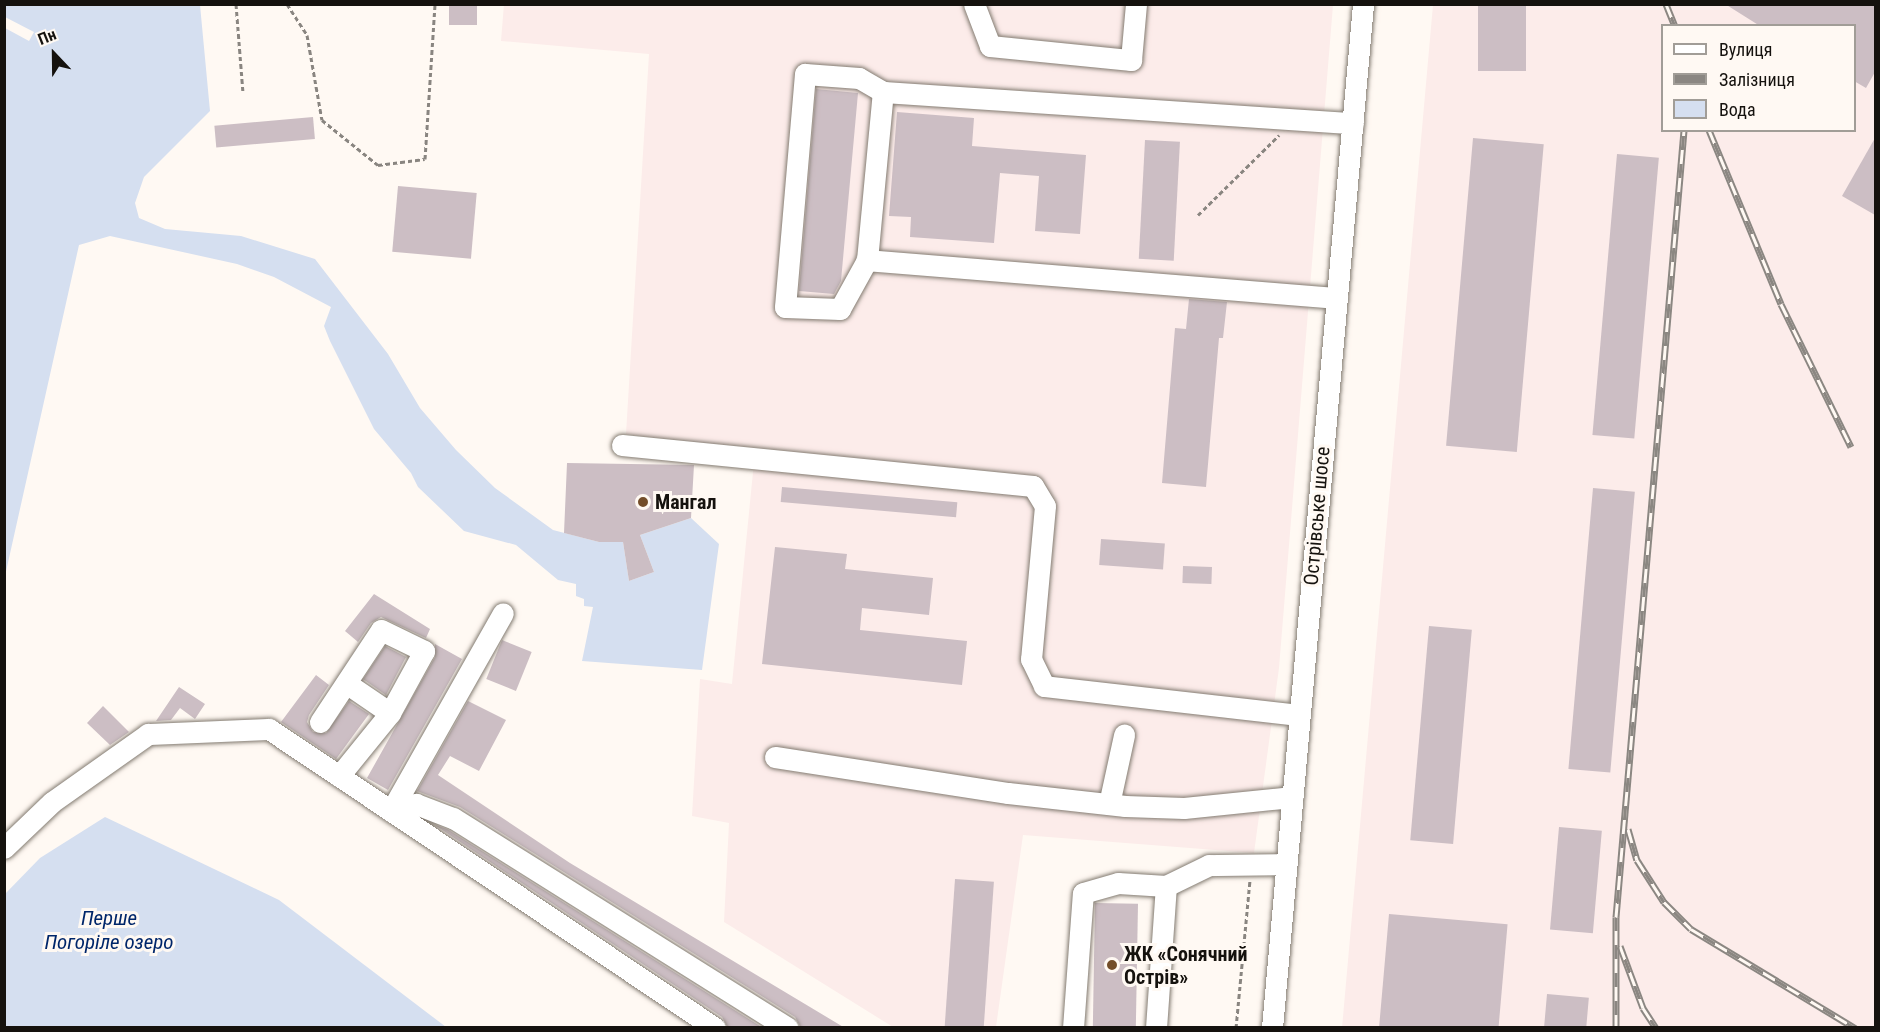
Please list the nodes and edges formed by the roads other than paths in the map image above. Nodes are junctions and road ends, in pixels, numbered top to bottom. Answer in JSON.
{"nodes":[{"id":1,"x":974,"y":4,"type":"edge"},
{"id":2,"x":1136,"y":4,"type":"edge"},
{"id":3,"x":1363,"y":4,"type":"edge"},
{"id":4,"x":882,"y":92,"type":"junction"},
{"id":5,"x":1353,"y":123,"type":"junction"},
{"id":6,"x":867,"y":260,"type":"junction"},
{"id":7,"x":1337,"y":298,"type":"junction"},
{"id":8,"x":622,"y":445,"type":"dead end"},
{"id":9,"x":503,"y":614,"type":"dead end"},
{"id":10,"x":346,"y":683,"type":"junction"},
{"id":11,"x":390,"y":713,"type":"junction"},
{"id":12,"x":1299,"y":715,"type":"junction"},
{"id":13,"x":320,"y":722,"type":"dead end"},
{"id":14,"x":1124,"y":735,"type":"dead end"},
{"id":15,"x":775,"y":757,"type":"dead end"},
{"id":16,"x":339,"y":776,"type":"junction"},
{"id":17,"x":1292,"y":797,"type":"junction"},
{"id":18,"x":1109,"y":804,"type":"junction"},
{"id":19,"x":396,"y":814,"type":"junction"},
{"id":20,"x":4,"y":848,"type":"edge"},
{"id":21,"x":1286,"y":864,"type":"junction"},
{"id":22,"x":1166,"y":886,"type":"junction"},
{"id":23,"x":715,"y":1028,"type":"edge"},
{"id":24,"x":788,"y":1028,"type":"edge"},
{"id":25,"x":1073,"y":1028,"type":"edge"},
{"id":26,"x":1156,"y":1028,"type":"edge"},
{"id":27,"x":1272,"y":1028,"type":"edge"}],
"edges":[{"from":1,"to":2,"type":"street"},
{"from":3,"to":5,"type":"street","name":"Острівське шосе"},
{"from":4,"to":5,"type":"street"},
{"from":4,"to":6,"type":"street"},
{"from":4,"to":6,"type":"street"},
{"from":5,"to":7,"type":"street","name":"Острівське шосе"},
{"from":6,"to":7,"type":"street"},
{"from":7,"to":12,"type":"street","name":"Острівське шосе"},
{"from":8,"to":12,"type":"street"},
{"from":9,"to":19,"type":"street"},
{"from":10,"to":11,"type":"street"},
{"from":10,"to":11,"type":"street"},
{"from":10,"to":13,"type":"street"},
{"from":11,"to":16,"type":"street"},
{"from":12,"to":17,"type":"street","name":"Острівське шосе"},
{"from":14,"to":18,"type":"street"},
{"from":15,"to":18,"type":"street"},
{"from":16,"to":19,"type":"street"},
{"from":16,"to":20,"type":"street"},
{"from":17,"to":18,"type":"street"},
{"from":17,"to":21,"type":"street","name":"Острівське шосе"},
{"from":19,"to":23,"type":"street"},
{"from":19,"to":24,"type":"street"},
{"from":21,"to":22,"type":"street"},
{"from":21,"to":27,"type":"street","name":"Острівське шосе"},
{"from":22,"to":25,"type":"street"},
{"from":22,"to":26,"type":"street"}]}
